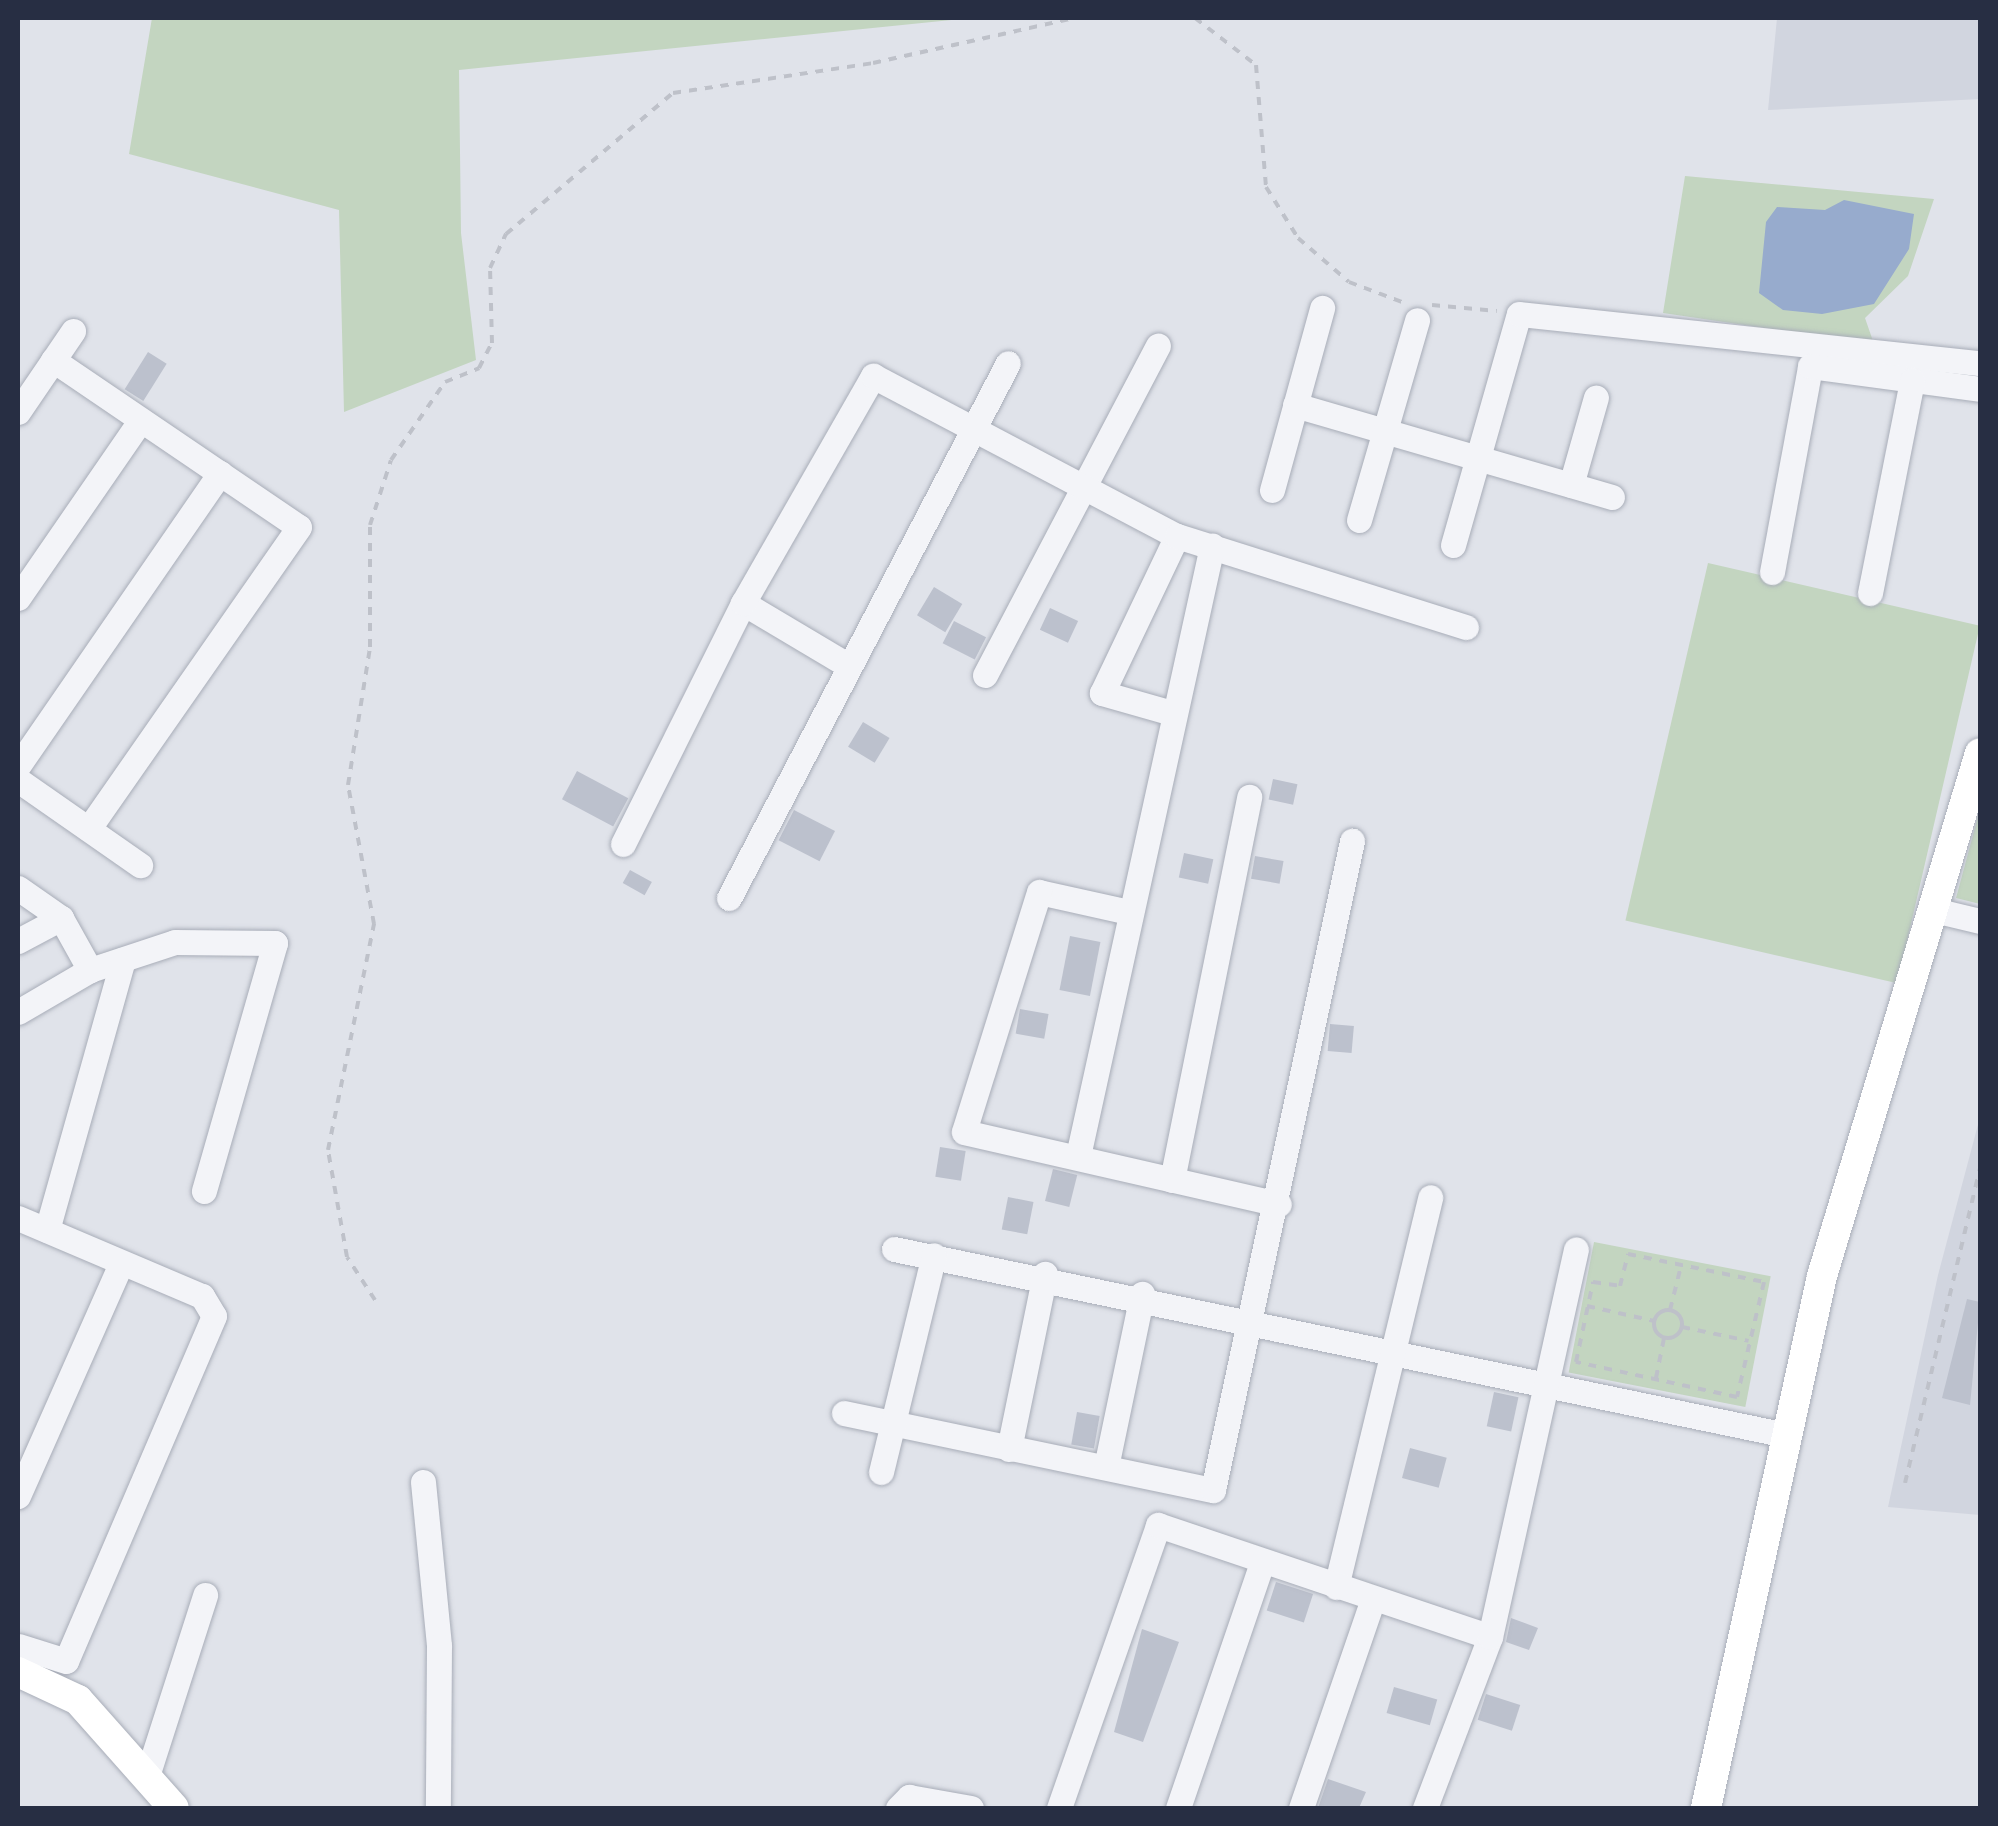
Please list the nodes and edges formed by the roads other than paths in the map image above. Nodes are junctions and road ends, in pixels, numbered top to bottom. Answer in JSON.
{"nodes":[{"id":1,"x":1322,"y":308,"type":"dead end"},
{"id":2,"x":1417,"y":320,"type":"dead end"},
{"id":3,"x":72,"y":332,"type":"dead end"},
{"id":4,"x":1158,"y":346,"type":"dead end"},
{"id":5,"x":53,"y":360,"type":"junction"},
{"id":6,"x":1008,"y":363,"type":"dead end"},
{"id":7,"x":1980,"y":363,"type":"edge"},
{"id":8,"x":1912,"y":380,"type":"junction"},
{"id":9,"x":1980,"y":389,"type":"edge"},
{"id":10,"x":1596,"y":397,"type":"dead end"},
{"id":11,"x":1296,"y":405,"type":"junction"},
{"id":12,"x":18,"y":412,"type":"edge"},
{"id":13,"x":141,"y":420,"type":"junction"},
{"id":14,"x":970,"y":428,"type":"junction"},
{"id":15,"x":1385,"y":431,"type":"junction"},
{"id":16,"x":1478,"y":458,"type":"junction"},
{"id":17,"x":220,"y":473,"type":"junction"},
{"id":18,"x":1571,"y":485,"type":"junction"},
{"id":19,"x":1081,"y":486,"type":"junction"},
{"id":20,"x":1272,"y":490,"type":"dead end"},
{"id":21,"x":1612,"y":497,"type":"dead end"},
{"id":22,"x":1360,"y":520,"type":"dead end"},
{"id":23,"x":1177,"y":536,"type":"junction"},
{"id":24,"x":1453,"y":545,"type":"dead end"},
{"id":25,"x":1212,"y":546,"type":"junction"},
{"id":26,"x":1772,"y":572,"type":"dead end"},
{"id":27,"x":1870,"y":593,"type":"dead end"},
{"id":28,"x":18,"y":598,"type":"edge"},
{"id":29,"x":742,"y":603,"type":"junction"},
{"id":30,"x":1466,"y":627,"type":"dead end"},
{"id":31,"x":850,"y":666,"type":"junction"},
{"id":32,"x":985,"y":674,"type":"dead end"},
{"id":33,"x":1172,"y":713,"type":"junction"},
{"id":34,"x":1980,"y":753,"type":"edge"},
{"id":35,"x":18,"y":766,"type":"edge"},
{"id":36,"x":18,"y":780,"type":"edge"},
{"id":37,"x":1249,"y":797,"type":"dead end"},
{"id":38,"x":88,"y":829,"type":"junction"},
{"id":39,"x":1352,"y":840,"type":"dead end"},
{"id":40,"x":622,"y":844,"type":"dead end"},
{"id":41,"x":140,"y":865,"type":"dead end"},
{"id":42,"x":18,"y":888,"type":"edge"},
{"id":43,"x":730,"y":898,"type":"dead end"},
{"id":44,"x":1934,"y":910,"type":"junction"},
{"id":45,"x":1129,"y":912,"type":"junction"},
{"id":46,"x":61,"y":918,"type":"junction"},
{"id":47,"x":1980,"y":920,"type":"edge"},
{"id":48,"x":18,"y":940,"type":"edge"},
{"id":49,"x":123,"y":959,"type":"junction"},
{"id":50,"x":90,"y":970,"type":"junction"},
{"id":51,"x":18,"y":1012,"type":"edge"},
{"id":52,"x":1078,"y":1156,"type":"junction"},
{"id":53,"x":1172,"y":1180,"type":"junction"},
{"id":54,"x":204,"y":1191,"type":"dead end"},
{"id":55,"x":1430,"y":1197,"type":"dead end"},
{"id":56,"x":1279,"y":1204,"type":"junction"},
{"id":57,"x":27,"y":1228,"type":"edge"},
{"id":58,"x":894,"y":1248,"type":"dead end"},
{"id":59,"x":1576,"y":1249,"type":"dead end"},
{"id":60,"x":934,"y":1256,"type":"junction"},
{"id":61,"x":120,"y":1264,"type":"junction"},
{"id":62,"x":1045,"y":1274,"type":"junction"},
{"id":63,"x":1142,"y":1294,"type":"junction"},
{"id":64,"x":1253,"y":1320,"type":"junction"},
{"id":65,"x":1399,"y":1354,"type":"junction"},
{"id":66,"x":1548,"y":1389,"type":"junction"},
{"id":67,"x":844,"y":1412,"type":"dead end"},
{"id":68,"x":893,"y":1424,"type":"junction"},
{"id":69,"x":1782,"y":1434,"type":"junction"},
{"id":70,"x":1010,"y":1449,"type":"junction"},
{"id":71,"x":1106,"y":1467,"type":"junction"},
{"id":72,"x":882,"y":1472,"type":"dead end"},
{"id":73,"x":422,"y":1482,"type":"dead end"},
{"id":74,"x":18,"y":1496,"type":"edge"},
{"id":75,"x":1262,"y":1562,"type":"junction"},
{"id":76,"x":1336,"y":1587,"type":"junction"},
{"id":77,"x":205,"y":1594,"type":"dead end"},
{"id":78,"x":1374,"y":1599,"type":"junction"},
{"id":79,"x":1490,"y":1637,"type":"junction"},
{"id":80,"x":18,"y":1646,"type":"edge"},
{"id":81,"x":18,"y":1672,"type":"edge"},
{"id":82,"x":148,"y":1773,"type":"junction"},
{"id":83,"x":174,"y":1808,"type":"edge"},
{"id":84,"x":438,"y":1808,"type":"edge"},
{"id":85,"x":898,"y":1808,"type":"edge"},
{"id":86,"x":971,"y":1808,"type":"edge"},
{"id":87,"x":1059,"y":1808,"type":"edge"},
{"id":88,"x":1178,"y":1808,"type":"edge"},
{"id":89,"x":1301,"y":1808,"type":"edge"},
{"id":90,"x":1426,"y":1808,"type":"edge"},
{"id":91,"x":1706,"y":1808,"type":"edge"}],
"edges":[{"from":1,"to":11,"type":"street"},
{"from":2,"to":15,"type":"street"},
{"from":3,"to":5,"type":"street"},
{"from":4,"to":19,"type":"street"},
{"from":5,"to":12,"type":"street"},
{"from":5,"to":13,"type":"street"},
{"from":6,"to":14,"type":"street"},
{"from":7,"to":16,"type":"street"},
{"from":8,"to":9,"type":"street"},
{"from":8,"to":26,"type":"street"},
{"from":8,"to":27,"type":"street"},
{"from":10,"to":18,"type":"street"},
{"from":11,"to":15,"type":"street"},
{"from":11,"to":20,"type":"street"},
{"from":13,"to":17,"type":"street"},
{"from":13,"to":28,"type":"street"},
{"from":14,"to":19,"type":"street"},
{"from":14,"to":29,"type":"street"},
{"from":14,"to":31,"type":"street"},
{"from":15,"to":16,"type":"street"},
{"from":15,"to":22,"type":"street"},
{"from":16,"to":18,"type":"street"},
{"from":16,"to":24,"type":"street"},
{"from":17,"to":35,"type":"street"},
{"from":17,"to":38,"type":"street"},
{"from":18,"to":21,"type":"street"},
{"from":19,"to":23,"type":"street"},
{"from":19,"to":32,"type":"street"},
{"from":23,"to":25,"type":"street"},
{"from":23,"to":33,"type":"street"},
{"from":25,"to":30,"type":"street"},
{"from":25,"to":33,"type":"street"},
{"from":29,"to":31,"type":"street"},
{"from":29,"to":40,"type":"street"},
{"from":31,"to":43,"type":"street"},
{"from":33,"to":45,"type":"street"},
{"from":34,"to":44,"type":"main road"},
{"from":36,"to":38,"type":"street"},
{"from":37,"to":53,"type":"street"},
{"from":38,"to":41,"type":"street"},
{"from":39,"to":56,"type":"street"},
{"from":42,"to":46,"type":"street"},
{"from":44,"to":47,"type":"street"},
{"from":44,"to":69,"type":"main road"},
{"from":45,"to":52,"type":"street"},
{"from":45,"to":52,"type":"street"},
{"from":46,"to":48,"type":"street"},
{"from":46,"to":50,"type":"street"},
{"from":49,"to":50,"type":"street"},
{"from":49,"to":54,"type":"street"},
{"from":49,"to":57,"type":"street"},
{"from":50,"to":51,"type":"street"},
{"from":52,"to":53,"type":"street"},
{"from":53,"to":56,"type":"street"},
{"from":55,"to":65,"type":"street"},
{"from":56,"to":64,"type":"street"},
{"from":57,"to":61,"type":"street"},
{"from":58,"to":60,"type":"street"},
{"from":59,"to":66,"type":"street"},
{"from":60,"to":62,"type":"street"},
{"from":60,"to":68,"type":"street"},
{"from":61,"to":74,"type":"street"},
{"from":61,"to":80,"type":"street"},
{"from":62,"to":63,"type":"street"},
{"from":62,"to":70,"type":"street"},
{"from":63,"to":64,"type":"street"},
{"from":63,"to":71,"type":"street"},
{"from":64,"to":65,"type":"street"},
{"from":64,"to":71,"type":"street"},
{"from":65,"to":66,"type":"street"},
{"from":65,"to":76,"type":"street"},
{"from":66,"to":69,"type":"street"},
{"from":66,"to":79,"type":"street"},
{"from":67,"to":68,"type":"street"},
{"from":68,"to":70,"type":"street"},
{"from":68,"to":72,"type":"street"},
{"from":69,"to":91,"type":"main road"},
{"from":70,"to":71,"type":"street"},
{"from":73,"to":84,"type":"street"},
{"from":75,"to":76,"type":"street"},
{"from":75,"to":87,"type":"street"},
{"from":75,"to":88,"type":"street"},
{"from":76,"to":78,"type":"street"},
{"from":77,"to":82,"type":"street"},
{"from":78,"to":79,"type":"street"},
{"from":78,"to":89,"type":"street"},
{"from":79,"to":90,"type":"street"},
{"from":81,"to":82,"type":"main road"},
{"from":82,"to":83,"type":"main road"},
{"from":85,"to":86,"type":"street"}]}
